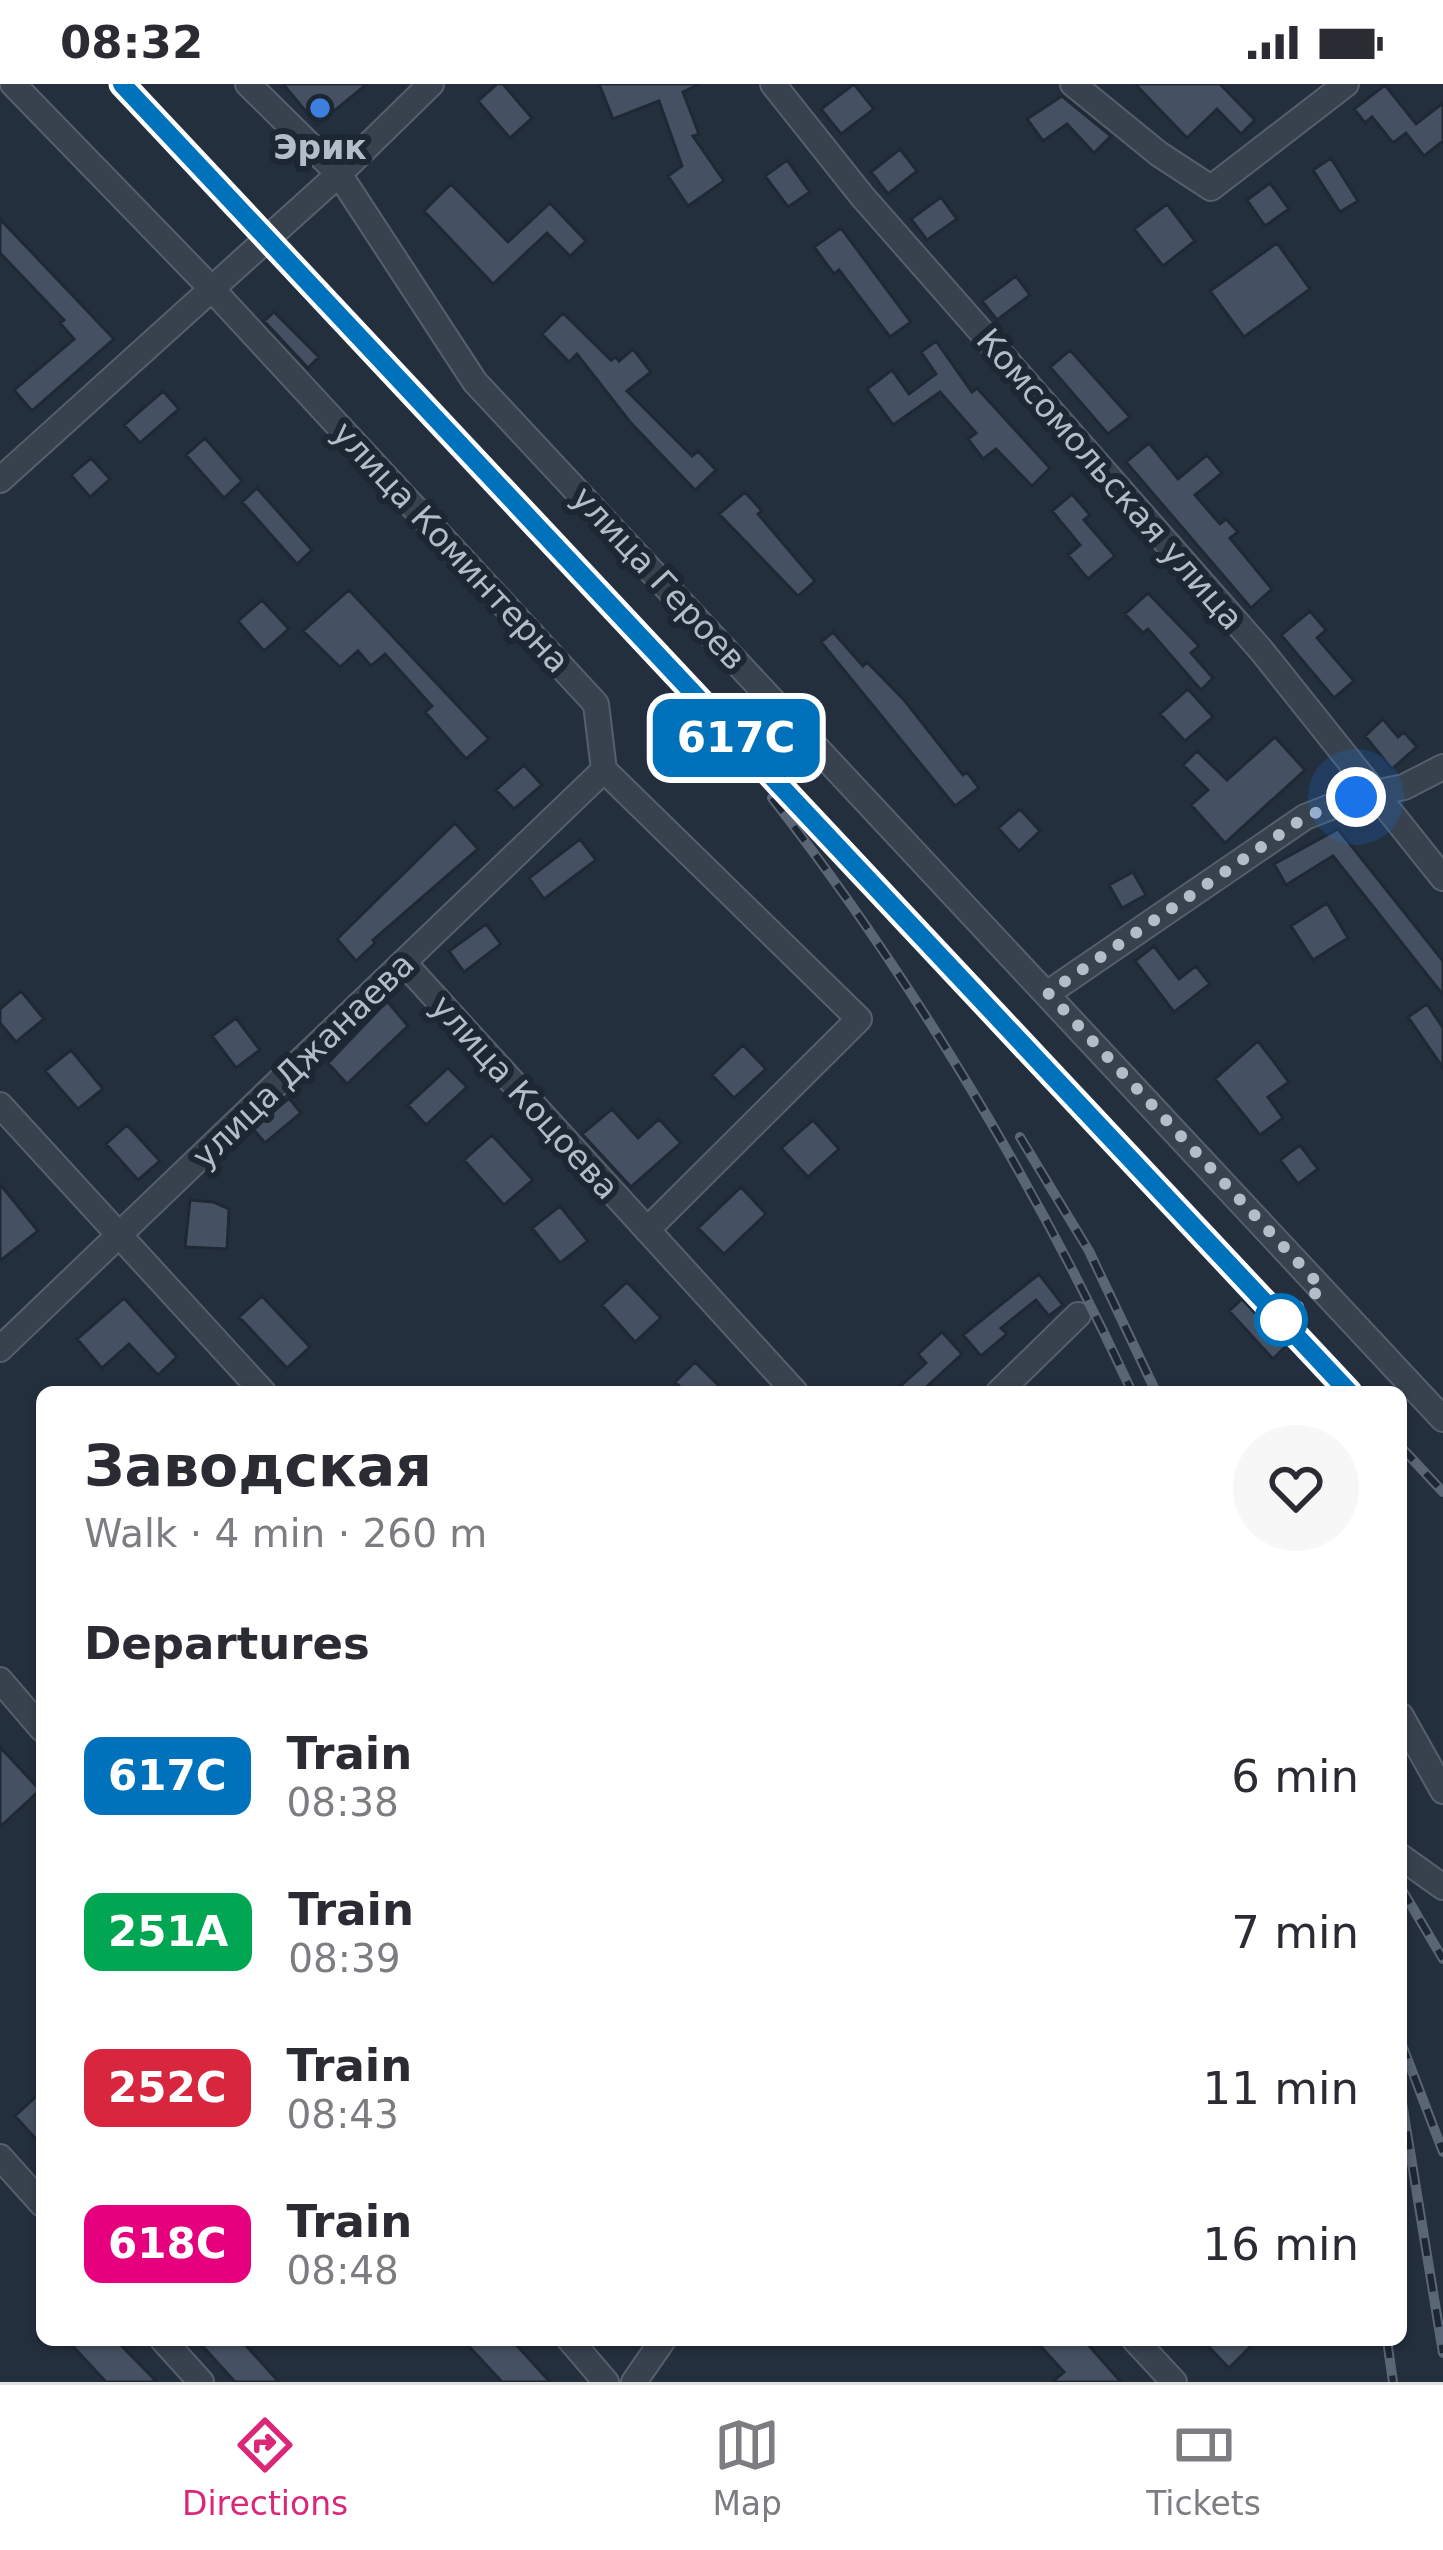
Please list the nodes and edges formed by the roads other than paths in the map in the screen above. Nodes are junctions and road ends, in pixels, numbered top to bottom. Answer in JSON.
{"nodes":[{"id":1,"x":13,"y":84,"type":"edge"},
{"id":2,"x":248,"y":84,"type":"edge"},
{"id":3,"x":431,"y":84,"type":"edge"},
{"id":4,"x":773,"y":84,"type":"edge"},
{"id":5,"x":1073,"y":84,"type":"edge"},
{"id":6,"x":1346,"y":84,"type":"edge"},
{"id":7,"x":339,"y":174,"type":"junction"},
{"id":8,"x":210,"y":287,"type":"junction"},
{"id":9,"x":0,"y":480,"type":"edge"},
{"id":10,"x":1443,"y":767,"type":"edge"},
{"id":11,"x":604,"y":770,"type":"junction"},
{"id":12,"x":1377,"y":794,"type":"junction"},
{"id":13,"x":1443,"y":878,"type":"edge"},
{"id":14,"x":404,"y":963,"type":"junction"},
{"id":15,"x":1048,"y":993,"type":"junction"},
{"id":16,"x":0,"y":1105,"type":"edge"},
{"id":17,"x":647,"y":1230,"type":"junction"},
{"id":18,"x":120,"y":1236,"type":"junction"},
{"id":19,"x":1078,"y":1316,"type":"dead end"},
{"id":20,"x":0,"y":1349,"type":"edge"},
{"id":21,"x":258,"y":1386,"type":"edge"},
{"id":22,"x":790,"y":1386,"type":"edge"},
{"id":23,"x":1005,"y":1386,"type":"edge"},
{"id":24,"x":1443,"y":1419,"type":"edge"},
{"id":25,"x":0,"y":1680,"type":"edge"},
{"id":26,"x":36,"y":1722,"type":"edge"},
{"id":27,"x":1407,"y":1727,"type":"edge"},
{"id":28,"x":1443,"y":1791,"type":"edge"},
{"id":29,"x":1407,"y":1861,"type":"edge"},
{"id":30,"x":1443,"y":1887,"type":"edge"},
{"id":31,"x":0,"y":2157,"type":"edge"},
{"id":32,"x":36,"y":2197,"type":"edge"},
{"id":33,"x":168,"y":2346,"type":"edge"},
{"id":34,"x":575,"y":2346,"type":"edge"},
{"id":35,"x":659,"y":2346,"type":"edge"},
{"id":36,"x":1141,"y":2346,"type":"edge"},
{"id":37,"x":200,"y":2382,"type":"edge"},
{"id":38,"x":606,"y":2382,"type":"edge"},
{"id":39,"x":634,"y":2382,"type":"edge"},
{"id":40,"x":1174,"y":2382,"type":"edge"}],
"edges":[{"from":1,"to":8,"type":"street","name":"улица Коминтерна"},
{"from":2,"to":7,"type":"street","name":"улица Героев"},
{"from":3,"to":7,"type":"street"},
{"from":4,"to":12,"type":"street","name":"Комсомольская улица"},
{"from":5,"to":6,"type":"street"},
{"from":7,"to":8,"type":"street"},
{"from":7,"to":15,"type":"street","name":"улица Героев"},
{"from":8,"to":9,"type":"street"},
{"from":8,"to":11,"type":"street","name":"улица Коминтерна"},
{"from":10,"to":12,"type":"street"},
{"from":11,"to":14,"type":"street","name":"улица Джанаева"},
{"from":11,"to":17,"type":"street","name":"улица Коцоева"},
{"from":12,"to":13,"type":"street","name":"Комсомольская улица"},
{"from":12,"to":15,"type":"street"},
{"from":14,"to":17,"type":"street","name":"улица Коцоева"},
{"from":14,"to":18,"type":"street","name":"улица Джанаева"},
{"from":15,"to":24,"type":"street","name":"улица Героев"},
{"from":16,"to":18,"type":"street"},
{"from":17,"to":22,"type":"street","name":"улица Коцоева"},
{"from":18,"to":20,"type":"street","name":"улица Джанаева"},
{"from":18,"to":21,"type":"street"},
{"from":19,"to":23,"type":"street"},
{"from":25,"to":26,"type":"street"},
{"from":27,"to":28,"type":"street"},
{"from":29,"to":30,"type":"street"},
{"from":31,"to":32,"type":"street"},
{"from":33,"to":37,"type":"street"},
{"from":34,"to":38,"type":"street"},
{"from":35,"to":39,"type":"street"},
{"from":36,"to":40,"type":"street"}]}
